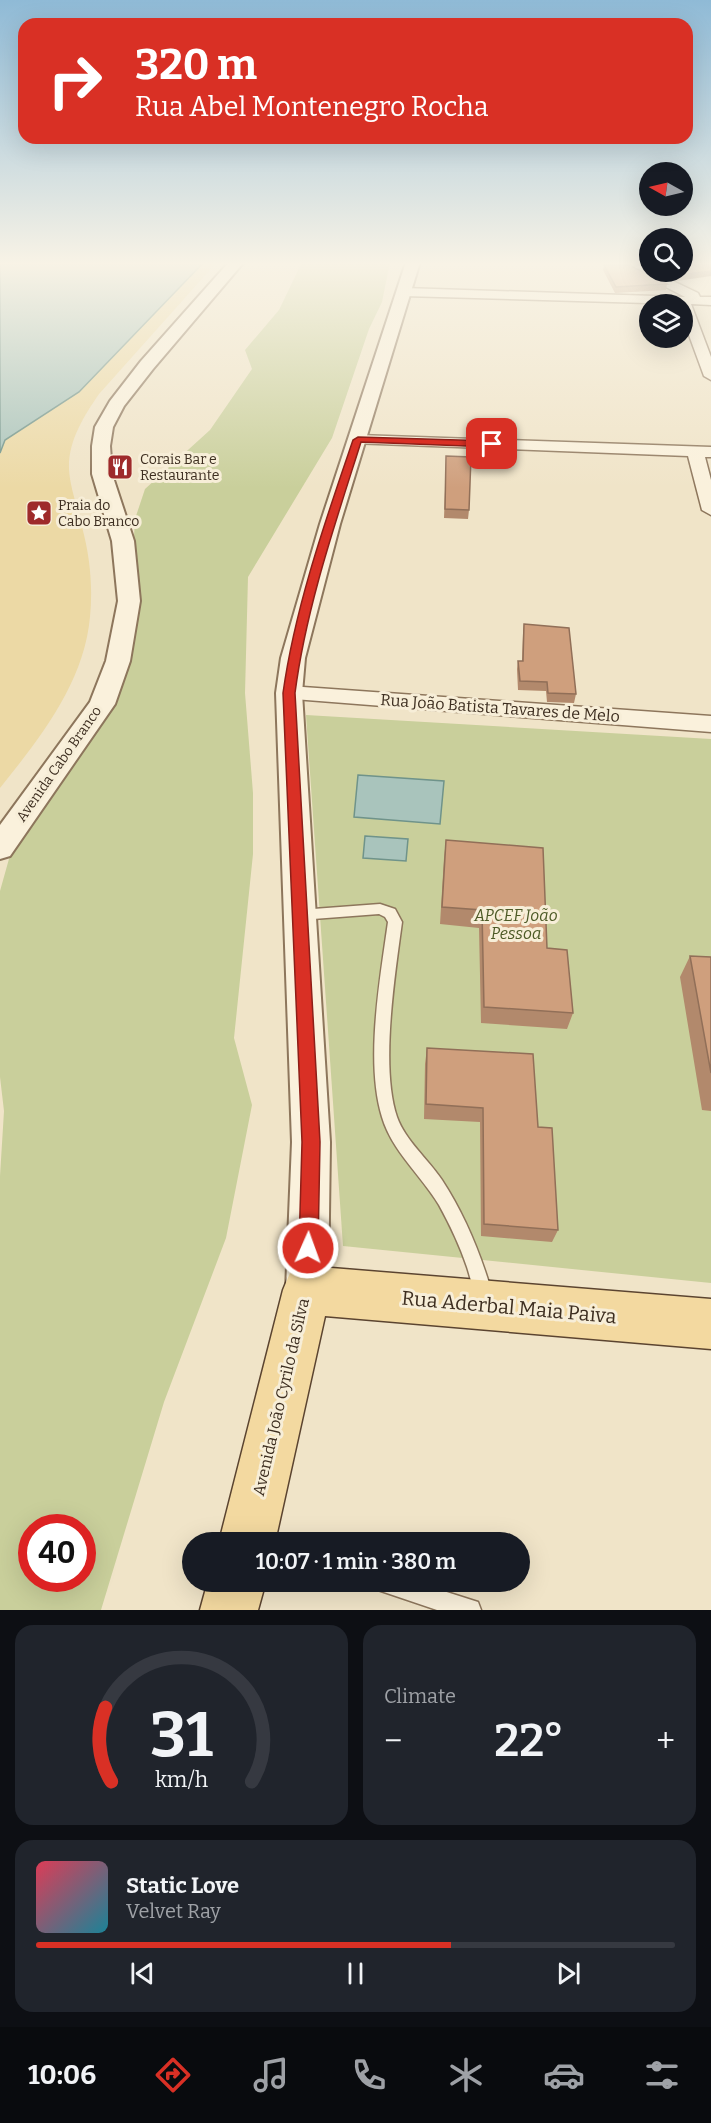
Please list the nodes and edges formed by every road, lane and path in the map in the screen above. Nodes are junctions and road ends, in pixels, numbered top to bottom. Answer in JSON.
{"nodes":[{"id":1,"x":171,"y":337,"type":"edge"},
{"id":2,"x":390,"y":337,"type":"edge"},
{"id":3,"x":697,"y":337,"type":"edge"},
{"id":4,"x":711,"y":376,"type":"edge"},
{"id":5,"x":358,"y":440,"type":"junction"},
{"id":6,"x":703,"y":451,"type":"edge"},
{"id":7,"x":711,"y":510,"type":"edge"},
{"id":8,"x":289,"y":693,"type":"junction"},
{"id":9,"x":711,"y":724,"type":"edge"},
{"id":10,"x":21,"y":819,"type":"junction"},
{"id":11,"x":0,"y":848,"type":"edge"},
{"id":12,"x":0,"y":864,"type":"edge"},
{"id":13,"x":300,"y":915,"type":"junction"},
{"id":14,"x":307,"y":1290,"type":"junction"},
{"id":15,"x":487,"y":1305,"type":"junction"},
{"id":16,"x":711,"y":1324,"type":"edge"},
{"id":17,"x":249,"y":1532,"type":"edge"},
{"id":18,"x":234,"y":1592,"type":"edge"},
{"id":19,"x":414,"y":1592,"type":"edge"},
{"id":20,"x":229,"y":1610,"type":"edge"},
{"id":21,"x":470,"y":1610,"type":"edge"}],
"edges":[{"from":1,"to":10,"type":"street","name":"Avenida Cabo Branco"},
{"from":2,"to":5,"type":"street","name":"Avenida João Cyrilo da Silva"},
{"from":3,"to":4,"type":"street"},
{"from":5,"to":6,"type":"street"},
{"from":5,"to":8,"type":"street","name":"Avenida João Cyrilo da Silva"},
{"from":6,"to":7,"type":"street"},
{"from":8,"to":9,"type":"street","name":"Rua João Batista Tavares de Melo"},
{"from":8,"to":13,"type":"street","name":"Avenida João Cyrilo da Silva"},
{"from":10,"to":11,"type":"street","name":"Avenida Cabo Branco"},
{"from":10,"to":12,"type":"street"},
{"from":13,"to":14,"type":"street","name":"Avenida João Cyrilo da Silva"},
{"from":13,"to":15,"type":"lane"},
{"from":14,"to":15,"type":"main road","name":"Rua Aderbal Maia Paiva"},
{"from":14,"to":17,"type":"main road","name":"Avenida João Cyrilo da Silva"},
{"from":15,"to":16,"type":"main road","name":"Rua Aderbal Maia Paiva"},
{"from":18,"to":20,"type":"main road"},
{"from":19,"to":21,"type":"lane"}]}
